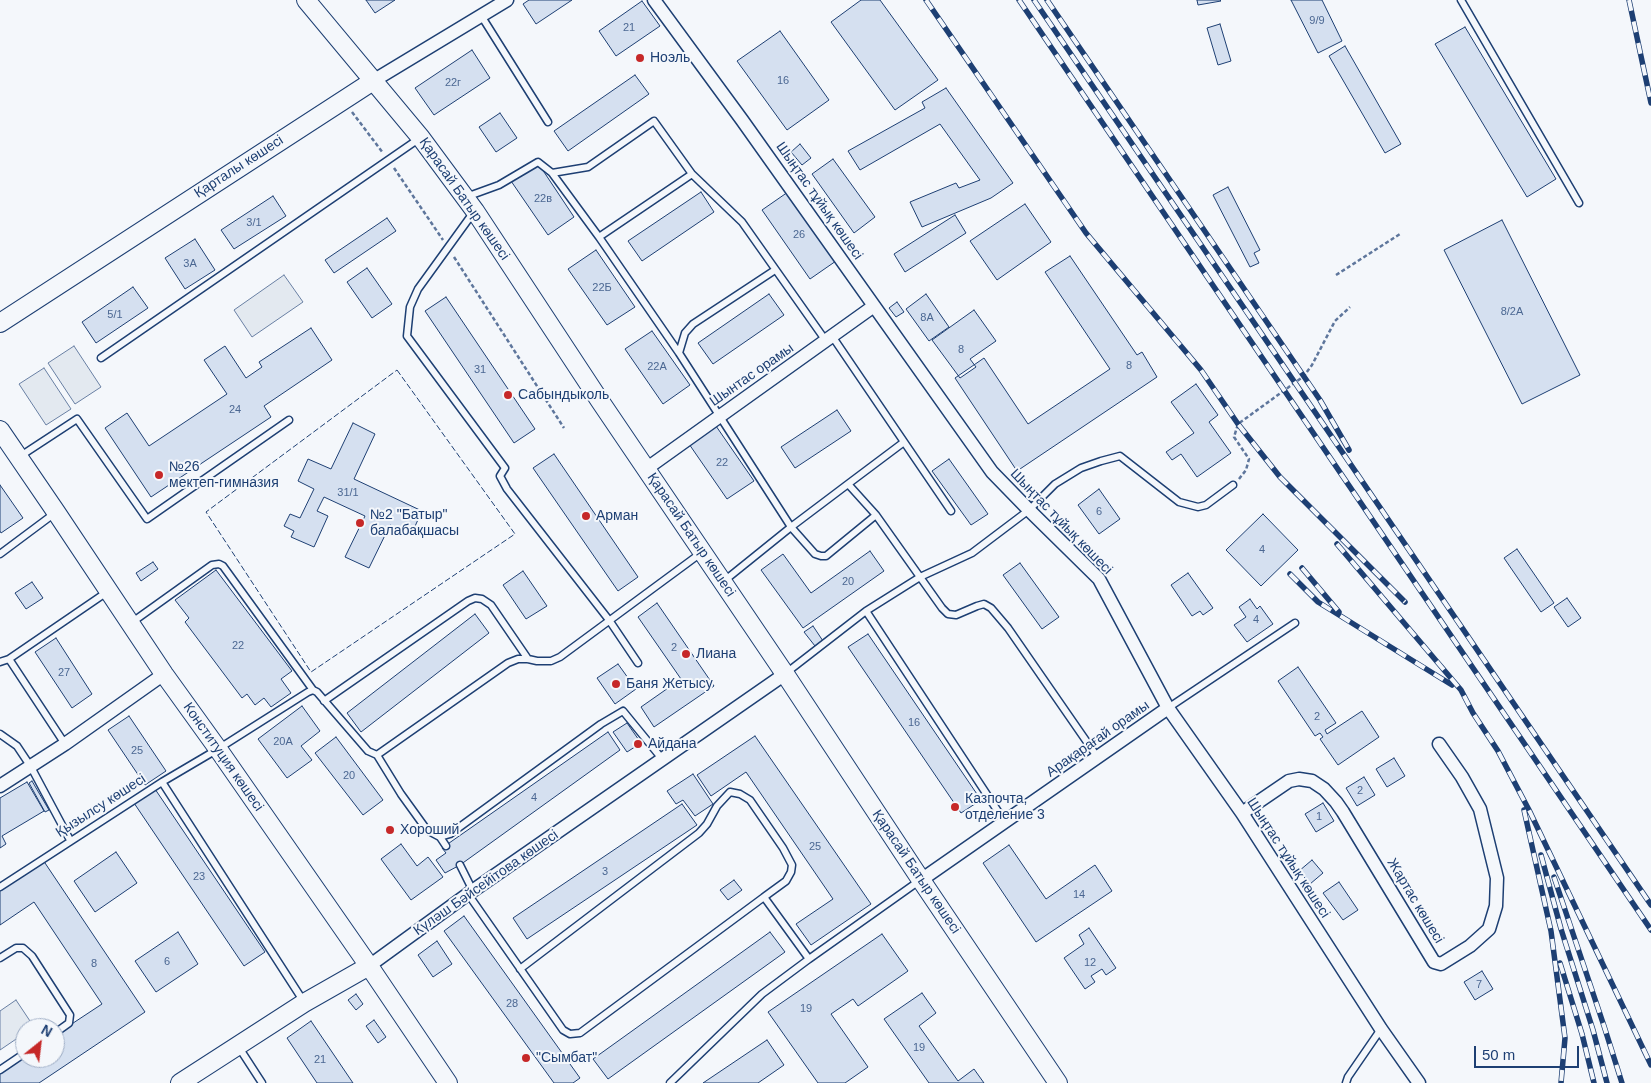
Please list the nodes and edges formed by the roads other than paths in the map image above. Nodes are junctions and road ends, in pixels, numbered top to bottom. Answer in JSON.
{"nodes":[{"id":1,"x":306,"y":0,"type":"edge"},
{"id":2,"x":507,"y":0,"type":"edge"},
{"id":3,"x":654,"y":0,"type":"edge"},
{"id":4,"x":1461,"y":0,"type":"edge"},
{"id":5,"x":482,"y":17,"type":"junction"},
{"id":6,"x":373,"y":80,"type":"junction"},
{"id":7,"x":548,"y":122,"type":"dead end"},
{"id":8,"x":420,"y":138,"type":"junction"},
{"id":9,"x":552,"y":173,"type":"junction"},
{"id":10,"x":692,"y":174,"type":"junction"},
{"id":11,"x":1579,"y":203,"type":"dead end"},
{"id":12,"x":470,"y":204,"type":"junction"},
{"id":13,"x":599,"y":237,"type":"junction"},
{"id":14,"x":775,"y":270,"type":"junction"},
{"id":15,"x":874,"y":306,"type":"junction"},
{"id":16,"x":5,"y":319,"type":"edge"},
{"id":17,"x":0,"y":334,"type":"edge"},
{"id":18,"x":829,"y":339,"type":"junction"},
{"id":19,"x":680,"y":353,"type":"junction"},
{"id":20,"x":101,"y":358,"type":"dead end"},
{"id":21,"x":720,"y":416,"type":"junction"},
{"id":22,"x":289,"y":420,"type":"dead end"},
{"id":23,"x":0,"y":430,"type":"edge"},
{"id":24,"x":904,"y":442,"type":"junction"},
{"id":25,"x":19,"y":457,"type":"junction"},
{"id":26,"x":646,"y":469,"type":"junction"},
{"id":27,"x":848,"y":484,"type":"junction"},
{"id":28,"x":1233,"y":485,"type":"road end"},
{"id":29,"x":1029,"y":510,"type":"junction"},
{"id":30,"x":56,"y":512,"type":"junction"},
{"id":31,"x":951,"y":512,"type":"dead end"},
{"id":32,"x":876,"y":515,"type":"junction"},
{"id":33,"x":792,"y":527,"type":"junction"},
{"id":34,"x":702,"y":552,"type":"junction"},
{"id":35,"x":0,"y":554,"type":"edge"},
{"id":36,"x":920,"y":577,"type":"junction"},
{"id":37,"x":724,"y":582,"type":"junction"},
{"id":38,"x":109,"y":591,"type":"junction"},
{"id":39,"x":866,"y":611,"type":"junction"},
{"id":40,"x":610,"y":620,"type":"junction"},
{"id":41,"x":1295,"y":622,"type":"dead end"},
{"id":42,"x":130,"y":624,"type":"junction"},
{"id":43,"x":9,"y":658,"type":"junction"},
{"id":44,"x":528,"y":659,"type":"junction"},
{"id":45,"x":0,"y":662,"type":"edge"},
{"id":46,"x":638,"y":663,"type":"dead end"},
{"id":47,"x":164,"y":674,"type":"junction"},
{"id":48,"x":785,"y":674,"type":"junction"},
{"id":49,"x":313,"y":690,"type":"junction"},
{"id":50,"x":324,"y":701,"type":"junction"},
{"id":51,"x":1168,"y":708,"type":"junction"},
{"id":52,"x":0,"y":734,"type":"edge"},
{"id":53,"x":65,"y":744,"type":"junction"},
{"id":54,"x":1439,"y":744,"type":"dead end"},
{"id":55,"x":218,"y":749,"type":"junction"},
{"id":56,"x":377,"y":755,"type":"junction"},
{"id":57,"x":1098,"y":758,"type":"junction"},
{"id":58,"x":663,"y":760,"type":"junction"},
{"id":59,"x":31,"y":767,"type":"junction"},
{"id":60,"x":162,"y":782,"type":"junction"},
{"id":61,"x":0,"y":786,"type":"edge"},
{"id":62,"x":1242,"y":813,"type":"junction"},
{"id":63,"x":1005,"y":822,"type":"junction"},
{"id":64,"x":440,"y":838,"type":"junction"},
{"id":65,"x":70,"y":840,"type":"junction"},
{"id":66,"x":446,"y":846,"type":"dead end"},
{"id":67,"x":460,"y":865,"type":"dead end"},
{"id":68,"x":921,"y":880,"type":"junction"},
{"id":69,"x":0,"y":887,"type":"edge"},
{"id":70,"x":471,"y":892,"type":"junction"},
{"id":71,"x":764,"y":897,"type":"junction"},
{"id":72,"x":0,"y":958,"type":"edge"},
{"id":73,"x":809,"y":959,"type":"junction"},
{"id":74,"x":369,"y":966,"type":"junction"},
{"id":75,"x":520,"y":969,"type":"junction"},
{"id":76,"x":304,"y":1003,"type":"junction"},
{"id":77,"x":65,"y":1026,"type":"edge"},
{"id":78,"x":1381,"y":1029,"type":"junction"},
{"id":79,"x":238,"y":1045,"type":"junction"},
{"id":80,"x":15,"y":1060,"type":"edge"},
{"id":81,"x":0,"y":1070,"type":"edge"},
{"id":82,"x":180,"y":1083,"type":"edge"},
{"id":83,"x":262,"y":1083,"type":"edge"},
{"id":84,"x":448,"y":1083,"type":"edge"},
{"id":85,"x":670,"y":1083,"type":"edge"},
{"id":86,"x":1058,"y":1083,"type":"edge"},
{"id":87,"x":1346,"y":1083,"type":"edge"},
{"id":88,"x":1418,"y":1083,"type":"edge"}],
"edges":[{"from":1,"to":6,"type":"street","name":"Қарасай Батыр көшесі"},
{"from":2,"to":5,"type":"street"},
{"from":3,"to":15,"type":"street","name":"Шыңтас тұйық көшесі"},
{"from":4,"to":11,"type":"lane"},
{"from":5,"to":6,"type":"street","name":"Қарталы көшесі"},
{"from":5,"to":7,"type":"lane"},
{"from":6,"to":8,"type":"street","name":"Қарасай Батыр көшесі"},
{"from":6,"to":16,"type":"street","name":"Қарталы көшесі"},
{"from":8,"to":12,"type":"street","name":"Қарасай Батыр көшесі"},
{"from":8,"to":20,"type":"lane"},
{"from":9,"to":10,"type":"lane"},
{"from":9,"to":12,"type":"lane"},
{"from":9,"to":13,"type":"lane"},
{"from":10,"to":13,"type":"lane"},
{"from":10,"to":14,"type":"lane"},
{"from":12,"to":26,"type":"street","name":"Қарасай Батыр көшесі"},
{"from":12,"to":40,"type":"lane"},
{"from":13,"to":19,"type":"lane"},
{"from":14,"to":18,"type":"lane"},
{"from":14,"to":19,"type":"lane"},
{"from":15,"to":18,"type":"street","name":"Шынтас орамы"},
{"from":15,"to":29,"type":"street","name":"Шыңтас тұйық көшесі"},
{"from":16,"to":17,"type":"street"},
{"from":18,"to":21,"type":"street","name":"Шынтас орамы"},
{"from":18,"to":24,"type":"lane"},
{"from":19,"to":21,"type":"lane"},
{"from":21,"to":26,"type":"street","name":"Шынтас орамы"},
{"from":21,"to":33,"type":"lane"},
{"from":22,"to":25,"type":"lane"},
{"from":23,"to":25,"type":"street","name":"Конституция көшесі"},
{"from":24,"to":27,"type":"lane"},
{"from":24,"to":31,"type":"lane"},
{"from":25,"to":30,"type":"street","name":"Конституция көшесі"},
{"from":26,"to":34,"type":"street","name":"Қарасай Батыр көшесі"},
{"from":27,"to":32,"type":"lane"},
{"from":27,"to":33,"type":"lane"},
{"from":28,"to":29,"type":"lane"},
{"from":29,"to":36,"type":"lane"},
{"from":29,"to":51,"type":"street","name":"Шыңтас тұйық көшесі"},
{"from":30,"to":35,"type":"lane"},
{"from":30,"to":38,"type":"street","name":"Конституция көшесі"},
{"from":32,"to":33,"type":"lane"},
{"from":32,"to":36,"type":"lane"},
{"from":33,"to":37,"type":"lane"},
{"from":34,"to":37,"type":"street","name":"Қарасай Батыр көшесі"},
{"from":34,"to":40,"type":"lane"},
{"from":36,"to":39,"type":"lane"},
{"from":36,"to":57,"type":"lane"},
{"from":37,"to":48,"type":"street","name":"Қарасай Батыр көшесі"},
{"from":38,"to":42,"type":"street","name":"Конституция көшесі"},
{"from":38,"to":43,"type":"lane"},
{"from":39,"to":48,"type":"lane"},
{"from":39,"to":63,"type":"lane"},
{"from":40,"to":44,"type":"lane"},
{"from":40,"to":46,"type":"lane"},
{"from":41,"to":51,"type":"lane"},
{"from":42,"to":47,"type":"street","name":"Конституция көшесі"},
{"from":42,"to":49,"type":"lane"},
{"from":43,"to":45,"type":"lane"},
{"from":43,"to":53,"type":"lane"},
{"from":44,"to":50,"type":"lane"},
{"from":44,"to":56,"type":"lane"},
{"from":47,"to":53,"type":"street"},
{"from":47,"to":55,"type":"street","name":"Конституция көшесі"},
{"from":48,"to":58,"type":"street","name":"Күләш Бәйсейітова көшесі"},
{"from":48,"to":68,"type":"street","name":"Қарасай Батыр көшесі"},
{"from":49,"to":50,"type":"lane"},
{"from":49,"to":55,"type":"lane","name":"Қызылсу көшесі"},
{"from":50,"to":56,"type":"lane"},
{"from":51,"to":57,"type":"street","name":"Арақарағай орамы"},
{"from":51,"to":62,"type":"street","name":"Шыңтас тұйық көшесі"},
{"from":52,"to":59,"type":"lane"},
{"from":53,"to":59,"type":"street"},
{"from":54,"to":62,"type":"street","name":"Жартас көшесі"},
{"from":55,"to":60,"type":"lane","name":"Қызылсу көшесі"},
{"from":55,"to":74,"type":"street","name":"Конституция көшесі"},
{"from":56,"to":64,"type":"lane"},
{"from":57,"to":63,"type":"street","name":"Арақарағай орамы"},
{"from":58,"to":64,"type":"lane"},
{"from":58,"to":70,"type":"street","name":"Күләш Бәйсейітова көшесі"},
{"from":59,"to":61,"type":"street"},
{"from":59,"to":65,"type":"lane"},
{"from":60,"to":65,"type":"lane","name":"Қызылсу көшесі"},
{"from":60,"to":76,"type":"lane"},
{"from":62,"to":78,"type":"street","name":"Шыңтас тұйық көшесі"},
{"from":63,"to":68,"type":"street","name":"Арақарағай орамы"},
{"from":64,"to":66,"type":"lane"},
{"from":65,"to":69,"type":"lane","name":"Қызылсу көшесі"},
{"from":67,"to":70,"type":"lane"},
{"from":68,"to":73,"type":"lane"},
{"from":68,"to":86,"type":"street","name":"Қарасай Батыр көшесі"},
{"from":70,"to":74,"type":"street","name":"Күләш Бәйсейітова көшесі"},
{"from":70,"to":75,"type":"lane"},
{"from":71,"to":73,"type":"lane"},
{"from":71,"to":75,"type":"lane"},
{"from":71,"to":75,"type":"lane"},
{"from":72,"to":77,"type":"lane"},
{"from":73,"to":85,"type":"lane"},
{"from":74,"to":76,"type":"street","name":"Күләш Бәйсейітова көшесі"},
{"from":74,"to":84,"type":"street","name":"Конституция көшесі"},
{"from":76,"to":79,"type":"street","name":"Күләш Бәйсейітова көшесі"},
{"from":78,"to":87,"type":"lane"},
{"from":78,"to":88,"type":"street","name":"Шыңтас тұйық көшесі"},
{"from":79,"to":82,"type":"street","name":"Күләш Бәйсейітова көшесі"},
{"from":79,"to":83,"type":"lane"},
{"from":80,"to":81,"type":"lane"}]}
